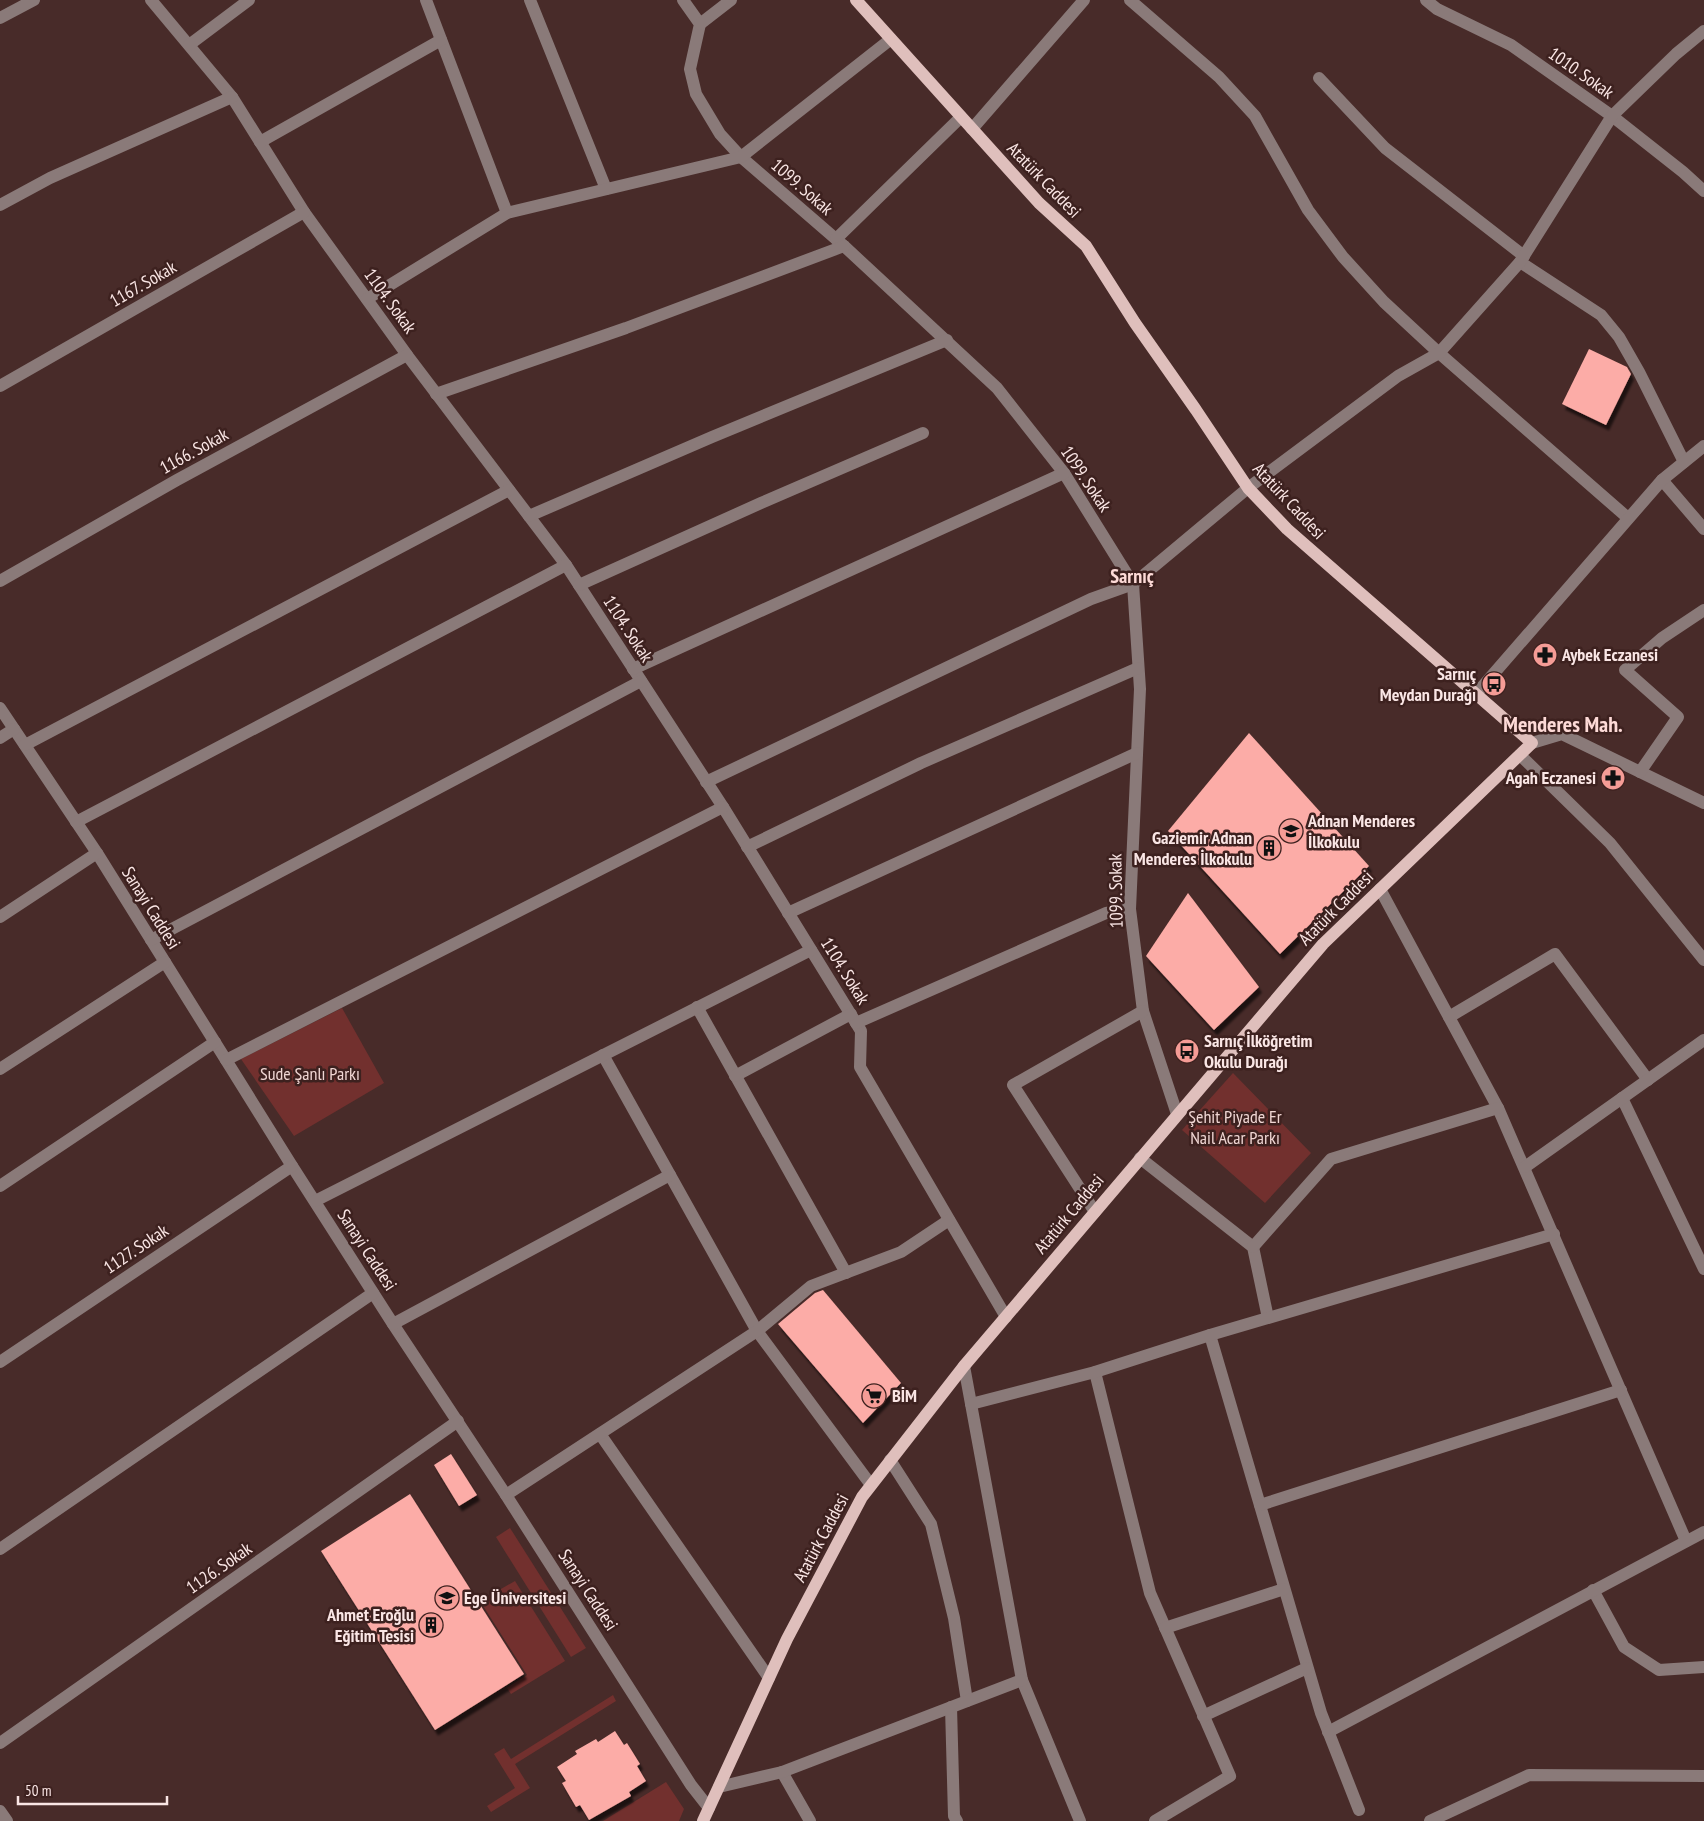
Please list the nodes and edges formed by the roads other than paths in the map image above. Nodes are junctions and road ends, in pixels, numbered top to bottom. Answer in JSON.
{"nodes":[{"id":1,"x":34,"y":0,"type":"edge"},
{"id":2,"x":151,"y":0,"type":"edge"},
{"id":3,"x":249,"y":0,"type":"edge"},
{"id":4,"x":426,"y":0,"type":"edge"},
{"id":5,"x":530,"y":0,"type":"edge"},
{"id":6,"x":683,"y":0,"type":"edge"},
{"id":7,"x":731,"y":0,"type":"edge"},
{"id":8,"x":856,"y":0,"type":"edge"},
{"id":9,"x":1084,"y":0,"type":"edge"},
{"id":10,"x":1130,"y":0,"type":"edge"},
{"id":11,"x":1426,"y":0,"type":"edge"},
{"id":12,"x":0,"y":18,"type":"edge"},
{"id":13,"x":700,"y":24,"type":"junction"},
{"id":14,"x":1704,"y":32,"type":"edge"},
{"id":15,"x":890,"y":39,"type":"junction"},
{"id":16,"x":441,"y":40,"type":"junction"},
{"id":17,"x":189,"y":45,"type":"junction"},
{"id":18,"x":1319,"y":78,"type":"dead end"},
{"id":19,"x":232,"y":97,"type":"junction"},
{"id":20,"x":1612,"y":116,"type":"junction"},
{"id":21,"x":961,"y":117,"type":"junction"},
{"id":22,"x":972,"y":129,"type":"junction"},
{"id":23,"x":260,"y":142,"type":"junction"},
{"id":24,"x":741,"y":157,"type":"junction"},
{"id":25,"x":606,"y":189,"type":"junction"},
{"id":26,"x":1704,"y":191,"type":"edge"},
{"id":27,"x":0,"y":205,"type":"edge"},
{"id":28,"x":304,"y":212,"type":"junction"},
{"id":29,"x":507,"y":213,"type":"junction"},
{"id":30,"x":840,"y":243,"type":"junction"},
{"id":31,"x":1522,"y":259,"type":"junction"},
{"id":32,"x":366,"y":299,"type":"junction"},
{"id":33,"x":947,"y":340,"type":"junction"},
{"id":34,"x":1439,"y":353,"type":"junction"},
{"id":35,"x":407,"y":355,"type":"junction"},
{"id":36,"x":0,"y":386,"type":"edge"},
{"id":37,"x":436,"y":394,"type":"junction"},
{"id":38,"x":923,"y":433,"type":"dead end"},
{"id":39,"x":1704,"y":446,"type":"edge"},
{"id":40,"x":1684,"y":462,"type":"junction"},
{"id":41,"x":1064,"y":473,"type":"junction"},
{"id":42,"x":1662,"y":480,"type":"junction"},
{"id":43,"x":1248,"y":488,"type":"junction"},
{"id":44,"x":509,"y":490,"type":"junction"},
{"id":45,"x":529,"y":516,"type":"junction"},
{"id":46,"x":1628,"y":518,"type":"junction"},
{"id":47,"x":1704,"y":529,"type":"edge"},
{"id":48,"x":566,"y":565,"type":"junction"},
{"id":49,"x":0,"y":581,"type":"edge"},
{"id":50,"x":1133,"y":584,"type":"junction"},
{"id":51,"x":579,"y":585,"type":"junction"},
{"id":52,"x":1704,"y":610,"type":"edge"},
{"id":53,"x":1138,"y":668,"type":"junction"},
{"id":54,"x":633,"y":669,"type":"junction"},
{"id":55,"x":641,"y":681,"type":"junction"},
{"id":56,"x":1476,"y":694,"type":"junction"},
{"id":57,"x":0,"y":708,"type":"edge"},
{"id":58,"x":14,"y":729,"type":"junction"},
{"id":59,"x":0,"y":738,"type":"edge"},
{"id":60,"x":1532,"y":743,"type":"junction"},
{"id":61,"x":25,"y":746,"type":"junction"},
{"id":62,"x":1137,"y":753,"type":"junction"},
{"id":63,"x":1520,"y":755,"type":"junction"},
{"id":64,"x":1640,"y":772,"type":"junction"},
{"id":65,"x":706,"y":782,"type":"junction"},
{"id":66,"x":1704,"y":803,"type":"edge"},
{"id":67,"x":723,"y":807,"type":"junction"},
{"id":68,"x":76,"y":822,"type":"junction"},
{"id":69,"x":747,"y":847,"type":"junction"},
{"id":70,"x":97,"y":853,"type":"junction"},
{"id":71,"x":1380,"y":889,"type":"junction"},
{"id":72,"x":1130,"y":909,"type":"junction"},
{"id":73,"x":788,"y":913,"type":"junction"},
{"id":74,"x":0,"y":917,"type":"edge"},
{"id":75,"x":151,"y":940,"type":"junction"},
{"id":76,"x":811,"y":950,"type":"junction"},
{"id":77,"x":1704,"y":960,"type":"edge"},
{"id":78,"x":165,"y":962,"type":"junction"},
{"id":79,"x":697,"y":1008,"type":"junction"},
{"id":80,"x":1143,"y":1011,"type":"junction"},
{"id":81,"x":1449,"y":1017,"type":"junction"},
{"id":82,"x":853,"y":1018,"type":"junction"},
{"id":83,"x":1704,"y":1040,"type":"edge"},
{"id":84,"x":215,"y":1042,"type":"junction"},
{"id":85,"x":603,"y":1054,"type":"junction"},
{"id":86,"x":226,"y":1060,"type":"junction"},
{"id":87,"x":0,"y":1069,"type":"edge"},
{"id":88,"x":735,"y":1076,"type":"junction"},
{"id":89,"x":1648,"y":1080,"type":"junction"},
{"id":90,"x":1622,"y":1098,"type":"junction"},
{"id":91,"x":1498,"y":1108,"type":"junction"},
{"id":92,"x":1177,"y":1114,"type":"junction"},
{"id":93,"x":1140,"y":1158,"type":"junction"},
{"id":94,"x":292,"y":1166,"type":"junction"},
{"id":95,"x":1525,"y":1167,"type":"junction"},
{"id":96,"x":670,"y":1175,"type":"junction"},
{"id":97,"x":0,"y":1186,"type":"edge"},
{"id":98,"x":315,"y":1202,"type":"junction"},
{"id":99,"x":1095,"y":1212,"type":"junction"},
{"id":100,"x":949,"y":1220,"type":"junction"},
{"id":101,"x":1554,"y":1234,"type":"junction"},
{"id":102,"x":1252,"y":1247,"type":"junction"},
{"id":103,"x":1704,"y":1269,"type":"edge"},
{"id":104,"x":846,"y":1273,"type":"junction"},
{"id":105,"x":373,"y":1293,"type":"junction"},
{"id":106,"x":1006,"y":1317,"type":"junction"},
{"id":107,"x":1268,"y":1318,"type":"junction"},
{"id":108,"x":393,"y":1324,"type":"junction"},
{"id":109,"x":757,"y":1331,"type":"junction"},
{"id":110,"x":1210,"y":1335,"type":"junction"},
{"id":111,"x":0,"y":1362,"type":"edge"},
{"id":112,"x":964,"y":1366,"type":"junction"},
{"id":113,"x":1095,"y":1372,"type":"junction"},
{"id":114,"x":1621,"y":1390,"type":"junction"},
{"id":115,"x":971,"y":1404,"type":"junction"},
{"id":116,"x":458,"y":1421,"type":"junction"},
{"id":117,"x":600,"y":1434,"type":"junction"},
{"id":118,"x":890,"y":1460,"type":"junction"},
{"id":119,"x":871,"y":1485,"type":"junction"},
{"id":120,"x":506,"y":1495,"type":"junction"},
{"id":121,"x":1260,"y":1505,"type":"junction"},
{"id":122,"x":1704,"y":1532,"type":"edge"},
{"id":123,"x":1686,"y":1541,"type":"junction"},
{"id":124,"x":0,"y":1549,"type":"edge"},
{"id":125,"x":1284,"y":1589,"type":"junction"},
{"id":126,"x":1593,"y":1590,"type":"junction"},
{"id":127,"x":1165,"y":1628,"type":"junction"},
{"id":128,"x":1704,"y":1667,"type":"edge"},
{"id":129,"x":1307,"y":1668,"type":"junction"},
{"id":130,"x":769,"y":1678,"type":"junction"},
{"id":131,"x":1022,"y":1680,"type":"junction"},
{"id":132,"x":967,"y":1701,"type":"junction"},
{"id":133,"x":951,"y":1708,"type":"junction"},
{"id":134,"x":1204,"y":1716,"type":"junction"},
{"id":135,"x":1328,"y":1732,"type":"junction"},
{"id":136,"x":0,"y":1743,"type":"edge"},
{"id":137,"x":782,"y":1772,"type":"junction"},
{"id":138,"x":1704,"y":1776,"type":"edge"},
{"id":139,"x":718,"y":1787,"type":"junction"},
{"id":140,"x":709,"y":1808,"type":"junction"},
{"id":141,"x":0,"y":1810,"type":"edge"},
{"id":142,"x":1359,"y":1810,"type":"dead end"},
{"id":143,"x":7,"y":1821,"type":"edge"},
{"id":144,"x":703,"y":1821,"type":"edge"},
{"id":145,"x":810,"y":1821,"type":"edge"},
{"id":146,"x":957,"y":1821,"type":"edge"},
{"id":147,"x":1080,"y":1821,"type":"edge"},
{"id":148,"x":1155,"y":1821,"type":"edge"},
{"id":149,"x":1430,"y":1821,"type":"edge"}],
"edges":[{"from":1,"to":12,"type":"street"},
{"from":2,"to":17,"type":"street","name":"1104. Sokak"},
{"from":3,"to":17,"type":"street"},
{"from":4,"to":16,"type":"street"},
{"from":5,"to":25,"type":"street"},
{"from":6,"to":13,"type":"street"},
{"from":7,"to":13,"type":"street"},
{"from":8,"to":15,"type":"main road","name":"Atatürk Caddesi"},
{"from":9,"to":22,"type":"street"},
{"from":10,"to":34,"type":"street"},
{"from":11,"to":20,"type":"street","name":"1010. Sokak"},
{"from":13,"to":24,"type":"street","name":"1099. Sokak"},
{"from":14,"to":20,"type":"street"},
{"from":15,"to":21,"type":"main road","name":"Atatürk Caddesi"},
{"from":15,"to":24,"type":"street"},
{"from":16,"to":23,"type":"street"},
{"from":16,"to":29,"type":"street"},
{"from":17,"to":19,"type":"street","name":"1104. Sokak"},
{"from":18,"to":31,"type":"street"},
{"from":19,"to":23,"type":"street","name":"1104. Sokak"},
{"from":19,"to":27,"type":"street"},
{"from":20,"to":26,"type":"street","name":"1010. Sokak"},
{"from":20,"to":31,"type":"street"},
{"from":21,"to":22,"type":"main road","name":"Atatürk Caddesi"},
{"from":21,"to":30,"type":"street"},
{"from":22,"to":43,"type":"main road","name":"Atatürk Caddesi"},
{"from":23,"to":28,"type":"street","name":"1104. Sokak"},
{"from":24,"to":25,"type":"street"},
{"from":24,"to":30,"type":"street","name":"1099. Sokak"},
{"from":25,"to":29,"type":"street"},
{"from":28,"to":32,"type":"street","name":"1104. Sokak"},
{"from":28,"to":36,"type":"street","name":"1167. Sokak"},
{"from":29,"to":32,"type":"street"},
{"from":30,"to":33,"type":"street","name":"1099. Sokak"},
{"from":30,"to":37,"type":"street"},
{"from":31,"to":34,"type":"street"},
{"from":31,"to":40,"type":"street"},
{"from":32,"to":35,"type":"street","name":"1104. Sokak"},
{"from":33,"to":41,"type":"street","name":"1099. Sokak"},
{"from":33,"to":45,"type":"street"},
{"from":34,"to":43,"type":"street"},
{"from":34,"to":46,"type":"street"},
{"from":35,"to":37,"type":"street","name":"1104. Sokak"},
{"from":35,"to":49,"type":"street","name":"1166. Sokak"},
{"from":37,"to":44,"type":"street","name":"1104. Sokak"},
{"from":38,"to":51,"type":"street"},
{"from":39,"to":40,"type":"street"},
{"from":40,"to":42,"type":"street"},
{"from":41,"to":50,"type":"street","name":"1099. Sokak"},
{"from":41,"to":54,"type":"street"},
{"from":42,"to":46,"type":"street"},
{"from":42,"to":47,"type":"street"},
{"from":43,"to":50,"type":"street"},
{"from":43,"to":56,"type":"main road","name":"Atatürk Caddesi"},
{"from":44,"to":45,"type":"street","name":"1104. Sokak"},
{"from":44,"to":61,"type":"street"},
{"from":45,"to":48,"type":"street","name":"1104. Sokak"},
{"from":46,"to":56,"type":"street"},
{"from":48,"to":51,"type":"street","name":"1104. Sokak"},
{"from":48,"to":68,"type":"street"},
{"from":50,"to":53,"type":"street","name":"1099. Sokak"},
{"from":50,"to":65,"type":"street"},
{"from":51,"to":54,"type":"street","name":"1104. Sokak"},
{"from":52,"to":64,"type":"street"},
{"from":53,"to":62,"type":"street","name":"1099. Sokak"},
{"from":53,"to":69,"type":"street"},
{"from":54,"to":55,"type":"street","name":"1104. Sokak"},
{"from":55,"to":65,"type":"street","name":"1104. Sokak"},
{"from":55,"to":75,"type":"street"},
{"from":56,"to":60,"type":"main road","name":"Atatürk Caddesi"},
{"from":57,"to":58,"type":"street","name":"Sanayi Caddesi"},
{"from":58,"to":59,"type":"street"},
{"from":58,"to":61,"type":"street","name":"Sanayi Caddesi"},
{"from":60,"to":63,"type":"main road","name":"Atatürk Caddesi"},
{"from":60,"to":64,"type":"street"},
{"from":61,"to":68,"type":"street","name":"Sanayi Caddesi"},
{"from":62,"to":72,"type":"street","name":"1099. Sokak"},
{"from":62,"to":73,"type":"street"},
{"from":63,"to":71,"type":"main road","name":"Atatürk Caddesi"},
{"from":63,"to":77,"type":"street"},
{"from":64,"to":66,"type":"street"},
{"from":65,"to":67,"type":"street","name":"1104. Sokak"},
{"from":67,"to":69,"type":"street","name":"1104. Sokak"},
{"from":67,"to":86,"type":"street"},
{"from":68,"to":70,"type":"street","name":"Sanayi Caddesi"},
{"from":69,"to":73,"type":"street","name":"1104. Sokak"},
{"from":70,"to":74,"type":"street"},
{"from":70,"to":75,"type":"street","name":"Sanayi Caddesi"},
{"from":71,"to":81,"type":"street"},
{"from":71,"to":92,"type":"main road","name":"Atatürk Caddesi"},
{"from":72,"to":80,"type":"street","name":"1099. Sokak"},
{"from":72,"to":82,"type":"street"},
{"from":73,"to":76,"type":"street","name":"1104. Sokak"},
{"from":75,"to":78,"type":"street","name":"Sanayi Caddesi"},
{"from":76,"to":79,"type":"street"},
{"from":76,"to":82,"type":"street","name":"1104. Sokak"},
{"from":78,"to":84,"type":"street","name":"Sanayi Caddesi"},
{"from":78,"to":87,"type":"street"},
{"from":79,"to":85,"type":"street"},
{"from":79,"to":88,"type":"street"},
{"from":80,"to":92,"type":"street","name":"1099. Sokak"},
{"from":80,"to":99,"type":"street"},
{"from":81,"to":89,"type":"street"},
{"from":81,"to":91,"type":"street"},
{"from":82,"to":88,"type":"street"},
{"from":82,"to":100,"type":"street","name":"1104. Sokak"},
{"from":83,"to":89,"type":"street"},
{"from":84,"to":86,"type":"street","name":"Sanayi Caddesi"},
{"from":84,"to":97,"type":"street"},
{"from":85,"to":96,"type":"street"},
{"from":85,"to":98,"type":"street"},
{"from":86,"to":94,"type":"street","name":"Sanayi Caddesi"},
{"from":88,"to":104,"type":"street"},
{"from":89,"to":90,"type":"street"},
{"from":90,"to":95,"type":"street"},
{"from":90,"to":103,"type":"street"},
{"from":91,"to":95,"type":"street"},
{"from":91,"to":102,"type":"street"},
{"from":92,"to":93,"type":"main road","name":"Atatürk Caddesi"},
{"from":93,"to":99,"type":"main road","name":"Atatürk Caddesi"},
{"from":93,"to":102,"type":"street"},
{"from":94,"to":98,"type":"street","name":"Sanayi Caddesi"},
{"from":94,"to":111,"type":"street","name":"1127. Sokak"},
{"from":95,"to":101,"type":"street"},
{"from":96,"to":108,"type":"street"},
{"from":96,"to":109,"type":"street"},
{"from":98,"to":105,"type":"street","name":"Sanayi Caddesi"},
{"from":99,"to":106,"type":"main road","name":"Atatürk Caddesi"},
{"from":100,"to":104,"type":"street"},
{"from":100,"to":106,"type":"street","name":"1104. Sokak"},
{"from":101,"to":107,"type":"street"},
{"from":101,"to":114,"type":"street"},
{"from":102,"to":107,"type":"street"},
{"from":104,"to":109,"type":"street"},
{"from":105,"to":108,"type":"street","name":"Sanayi Caddesi"},
{"from":105,"to":124,"type":"street"},
{"from":106,"to":112,"type":"main road","name":"Atatürk Caddesi"},
{"from":107,"to":110,"type":"street"},
{"from":108,"to":116,"type":"street","name":"Sanayi Caddesi"},
{"from":109,"to":117,"type":"street"},
{"from":109,"to":119,"type":"street"},
{"from":110,"to":113,"type":"street"},
{"from":110,"to":121,"type":"street"},
{"from":112,"to":115,"type":"street"},
{"from":112,"to":118,"type":"main road","name":"Atatürk Caddesi"},
{"from":113,"to":115,"type":"street"},
{"from":113,"to":127,"type":"street"},
{"from":114,"to":121,"type":"street"},
{"from":114,"to":123,"type":"street"},
{"from":115,"to":131,"type":"street"},
{"from":116,"to":120,"type":"street","name":"Sanayi Caddesi"},
{"from":116,"to":136,"type":"street","name":"1126. Sokak"},
{"from":117,"to":120,"type":"street"},
{"from":117,"to":130,"type":"street"},
{"from":118,"to":119,"type":"main road","name":"Atatürk Caddesi"},
{"from":118,"to":132,"type":"street"},
{"from":119,"to":130,"type":"main road","name":"Atatürk Caddesi"},
{"from":120,"to":140,"type":"street","name":"Sanayi Caddesi"},
{"from":121,"to":125,"type":"street"},
{"from":122,"to":123,"type":"street"},
{"from":123,"to":126,"type":"street"},
{"from":125,"to":127,"type":"street"},
{"from":125,"to":129,"type":"street"},
{"from":126,"to":128,"type":"street"},
{"from":126,"to":135,"type":"street"},
{"from":127,"to":134,"type":"street"},
{"from":129,"to":134,"type":"street"},
{"from":129,"to":135,"type":"street"},
{"from":130,"to":139,"type":"main road","name":"Atatürk Caddesi"},
{"from":131,"to":132,"type":"street"},
{"from":131,"to":147,"type":"street"},
{"from":132,"to":133,"type":"street"},
{"from":133,"to":137,"type":"street"},
{"from":133,"to":146,"type":"street"},
{"from":134,"to":148,"type":"street"},
{"from":135,"to":142,"type":"street"},
{"from":137,"to":139,"type":"street"},
{"from":137,"to":145,"type":"street"},
{"from":138,"to":149,"type":"street"},
{"from":139,"to":140,"type":"main road","name":"Atatürk Caddesi"},
{"from":140,"to":144,"type":"main road","name":"Atatürk Caddesi"},
{"from":141,"to":143,"type":"street"}]}
